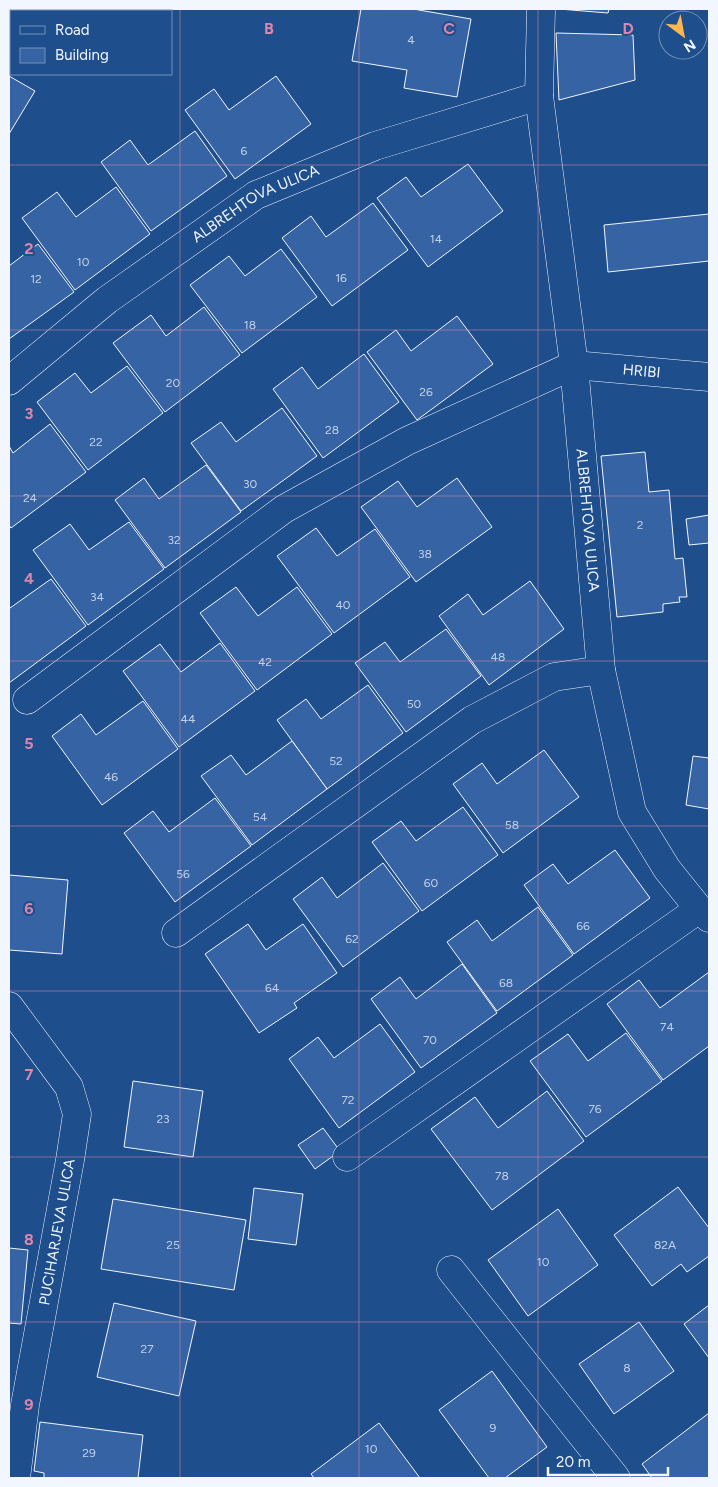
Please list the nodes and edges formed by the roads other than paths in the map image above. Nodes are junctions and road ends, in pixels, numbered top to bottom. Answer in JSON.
{"nodes":[{"id":1,"x":541,"y":9,"type":"edge"},
{"id":2,"x":539,"y":96,"type":"junction"},
{"id":3,"x":574,"y":365,"type":"junction"},
{"id":4,"x":709,"y":377,"type":"edge"},
{"id":5,"x":9,"y":381,"type":"edge"},
{"id":6,"x":602,"y":670,"type":"junction"},
{"id":7,"x":27,"y":700,"type":"dead end"},
{"id":8,"x":704,"y":914,"type":"edge"},
{"id":9,"x":176,"y":933,"type":"dead end"},
{"id":10,"x":9,"y":1006,"type":"edge"},
{"id":11,"x":347,"y":1157,"type":"dead end"},
{"id":12,"x":451,"y":1270,"type":"dead end"},
{"id":13,"x":16,"y":1478,"type":"edge"},
{"id":14,"x":616,"y":1478,"type":"edge"}],
"edges":[{"from":1,"to":2,"type":"street","name":"ALBREHTOVA ULICA"},
{"from":2,"to":3,"type":"street","name":"ALBREHTOVA ULICA"},
{"from":2,"to":5,"type":"street","name":"ALBREHTOVA ULICA"},
{"from":3,"to":4,"type":"street","name":"HRIBI"},
{"from":3,"to":6,"type":"street","name":"ALBREHTOVA ULICA"},
{"from":3,"to":7,"type":"street"},
{"from":6,"to":8,"type":"street","name":"ALBREHTOVA ULICA"},
{"from":6,"to":9,"type":"street"},
{"from":8,"to":11,"type":"street"},
{"from":10,"to":13,"type":"street","name":"PUCIHARJEVA ULICA"},
{"from":12,"to":14,"type":"street"}]}
